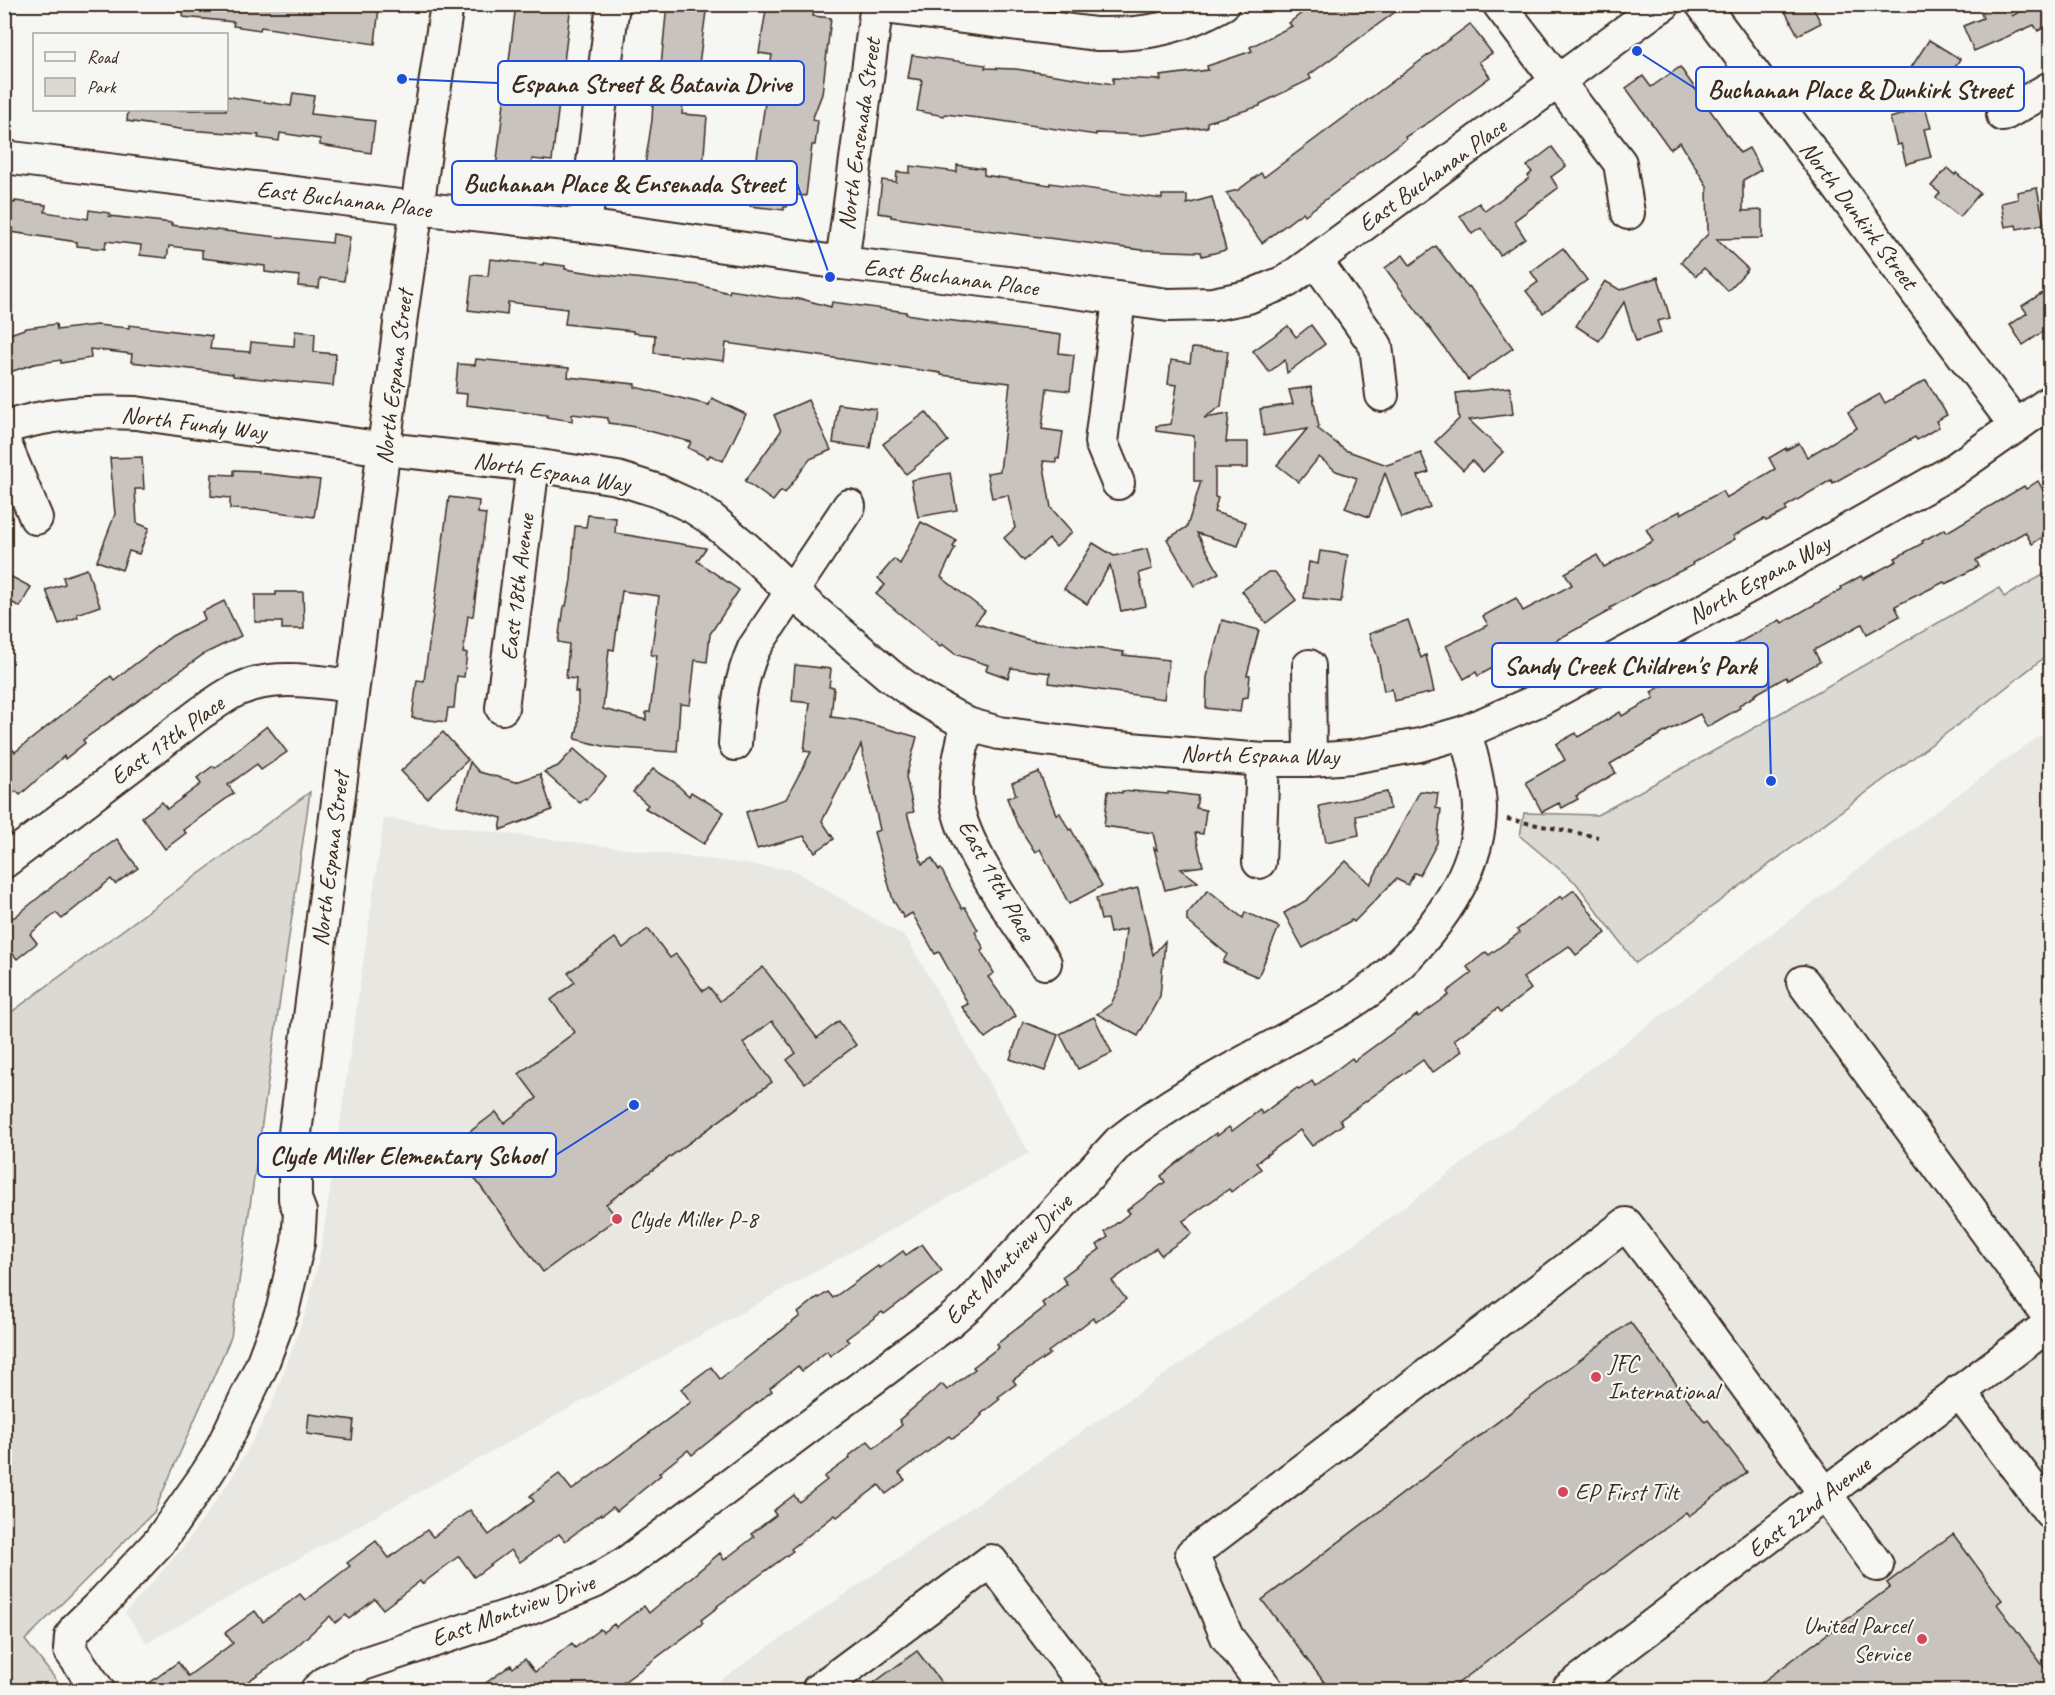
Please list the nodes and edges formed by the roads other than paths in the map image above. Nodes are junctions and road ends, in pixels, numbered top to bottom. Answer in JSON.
{"nodes":[{"id":1,"x":447,"y":4,"type":"edge"},
{"id":2,"x":614,"y":4,"type":"edge"},
{"id":3,"x":1224,"y":4,"type":"edge"},
{"id":4,"x":1499,"y":4,"type":"edge"},
{"id":5,"x":1664,"y":4,"type":"edge"},
{"id":6,"x":1702,"y":4,"type":"edge"},
{"id":7,"x":877,"y":5,"type":"edge"},
{"id":8,"x":1559,"y":82,"type":"junction"},
{"id":9,"x":2050,"y":88,"type":"edge"},
{"id":10,"x":2003,"y":114,"type":"dead end"},
{"id":11,"x":4,"y":157,"type":"edge"},
{"id":12,"x":416,"y":208,"type":"junction"},
{"id":13,"x":1628,"y":213,"type":"dead end"},
{"id":14,"x":585,"y":226,"type":"junction"},
{"id":15,"x":1316,"y":261,"type":"junction"},
{"id":16,"x":842,"y":263,"type":"junction"},
{"id":17,"x":1119,"y":300,"type":"junction"},
{"id":18,"x":1382,"y":395,"type":"dead end"},
{"id":19,"x":2050,"y":402,"type":"edge"},
{"id":20,"x":2016,"y":426,"type":"junction"},
{"id":21,"x":4,"y":428,"type":"edge"},
{"id":22,"x":4,"y":442,"type":"edge"},
{"id":23,"x":385,"y":449,"type":"junction"},
{"id":24,"x":533,"y":465,"type":"junction"},
{"id":25,"x":1118,"y":483,"type":"dead end"},
{"id":26,"x":849,"y":506,"type":"dead end"},
{"id":27,"x":36,"y":518,"type":"dead end"},
{"id":28,"x":792,"y":592,"type":"junction"},
{"id":29,"x":1309,"y":666,"type":"dead end"},
{"id":30,"x":352,"y":686,"type":"junction"},
{"id":31,"x":502,"y":708,"type":"dead end"},
{"id":32,"x":967,"y":724,"type":"junction"},
{"id":33,"x":1465,"y":732,"type":"junction"},
{"id":34,"x":735,"y":744,"type":"dead end"},
{"id":35,"x":1263,"y":760,"type":"junction"},
{"id":36,"x":1310,"y":760,"type":"junction"},
{"id":37,"x":4,"y":862,"type":"edge"},
{"id":38,"x":1259,"y":862,"type":"dead end"},
{"id":39,"x":1045,"y":963,"type":"dead end"},
{"id":40,"x":1803,"y":982,"type":"dead end"},
{"id":41,"x":2050,"y":1318,"type":"edge"},
{"id":42,"x":2050,"y":1324,"type":"edge"},
{"id":43,"x":1959,"y":1391,"type":"junction"},
{"id":44,"x":1826,"y":1493,"type":"junction"},
{"id":45,"x":2050,"y":1512,"type":"edge"},
{"id":46,"x":1877,"y":1565,"type":"dead end"},
{"id":47,"x":98,"y":1690,"type":"edge"},
{"id":48,"x":317,"y":1690,"type":"edge"},
{"id":49,"x":818,"y":1690,"type":"edge"},
{"id":50,"x":1089,"y":1690,"type":"edge"},
{"id":51,"x":1267,"y":1690,"type":"edge"},
{"id":52,"x":1568,"y":1690,"type":"edge"}],
"edges":[{"from":1,"to":12,"type":"street","name":"North Espana Street"},
{"from":2,"to":14,"type":"street"},
{"from":3,"to":7,"type":"street"},
{"from":4,"to":8,"type":"street"},
{"from":5,"to":8,"type":"street","name":"East Buchanan Place"},
{"from":6,"to":20,"type":"street","name":"North Dunkirk Street"},
{"from":7,"to":16,"type":"street","name":"North Ensenada Street"},
{"from":8,"to":13,"type":"street"},
{"from":8,"to":15,"type":"street","name":"East Buchanan Place"},
{"from":9,"to":10,"type":"street"},
{"from":11,"to":12,"type":"street","name":"East Buchanan Place"},
{"from":12,"to":14,"type":"street","name":"East Buchanan Place"},
{"from":12,"to":23,"type":"street","name":"North Espana Street"},
{"from":14,"to":16,"type":"street","name":"East Buchanan Place"},
{"from":15,"to":17,"type":"street","name":"East Buchanan Place"},
{"from":15,"to":18,"type":"street"},
{"from":16,"to":17,"type":"street","name":"East Buchanan Place"},
{"from":17,"to":25,"type":"street"},
{"from":19,"to":20,"type":"street","name":"North Espana Way"},
{"from":20,"to":33,"type":"street","name":"North Espana Way"},
{"from":21,"to":23,"type":"street","name":"North Fundy Way"},
{"from":22,"to":27,"type":"street"},
{"from":23,"to":24,"type":"street","name":"North Espana Way"},
{"from":23,"to":30,"type":"street","name":"North Espana Street"},
{"from":24,"to":28,"type":"street","name":"North Espana Way"},
{"from":24,"to":31,"type":"street","name":"East 18th Avenue"},
{"from":26,"to":28,"type":"street"},
{"from":28,"to":32,"type":"street","name":"North Espana Way"},
{"from":28,"to":34,"type":"street"},
{"from":29,"to":36,"type":"street"},
{"from":30,"to":37,"type":"street","name":"East 17th Place"},
{"from":30,"to":47,"type":"street","name":"North Espana Street"},
{"from":32,"to":35,"type":"street","name":"North Espana Way"},
{"from":32,"to":39,"type":"street","name":"East 19th Place"},
{"from":33,"to":36,"type":"street","name":"North Espana Way"},
{"from":33,"to":48,"type":"street","name":"East Montview Drive"},
{"from":35,"to":36,"type":"street","name":"North Espana Way"},
{"from":35,"to":38,"type":"street"},
{"from":40,"to":41,"type":"street"},
{"from":42,"to":43,"type":"street","name":"East 22nd Avenue"},
{"from":43,"to":44,"type":"street","name":"East 22nd Avenue"},
{"from":43,"to":45,"type":"street"},
{"from":44,"to":46,"type":"street"},
{"from":44,"to":51,"type":"street"},
{"from":44,"to":52,"type":"street","name":"East 22nd Avenue"},
{"from":49,"to":50,"type":"street"}]}
